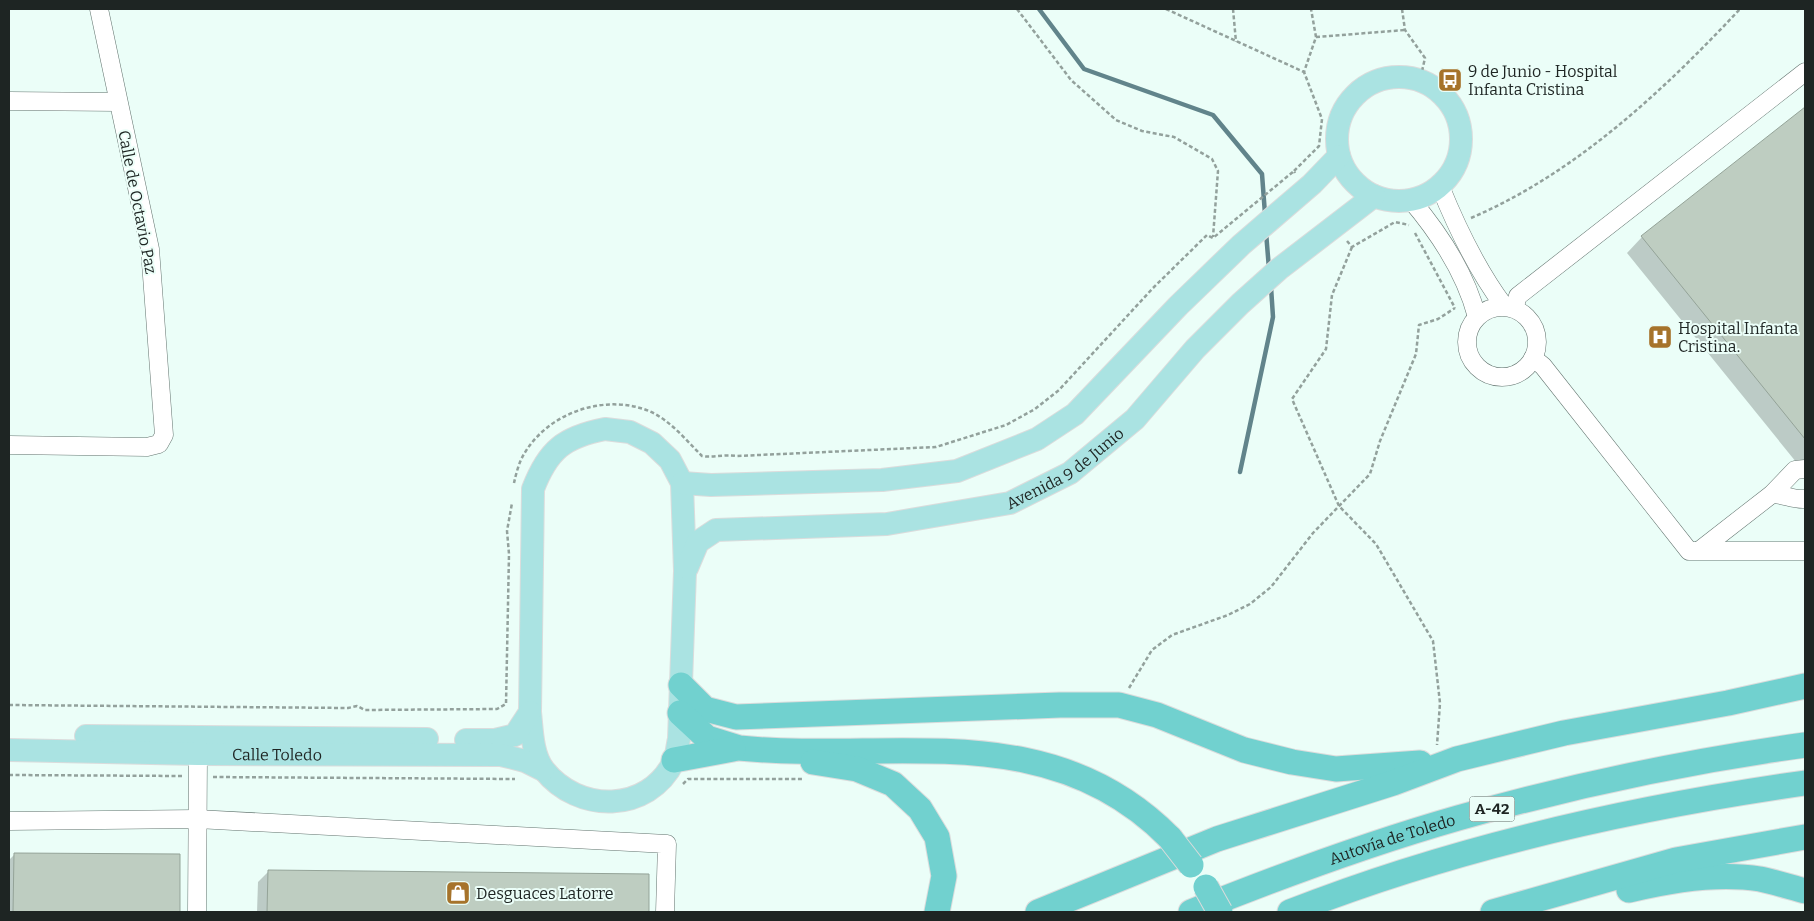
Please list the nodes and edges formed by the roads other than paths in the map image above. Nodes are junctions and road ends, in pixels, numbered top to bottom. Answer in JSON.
{"nodes":[{"id":1,"x":99,"y":9,"type":"edge"},
{"id":2,"x":1805,"y":72,"type":"edge"},
{"id":3,"x":1805,"y":86,"type":"edge"},
{"id":4,"x":9,"y":101,"type":"edge"},
{"id":5,"x":118,"y":102,"type":"junction"},
{"id":6,"x":1339,"y":156,"type":"junction"},
{"id":7,"x":1440,"y":186,"type":"junction"},
{"id":8,"x":1374,"y":196,"type":"junction"},
{"id":9,"x":1411,"y":200,"type":"junction"},
{"id":10,"x":1514,"y":310,"type":"junction"},
{"id":11,"x":1477,"y":317,"type":"junction"},
{"id":12,"x":1533,"y":358,"type":"junction"},
{"id":13,"x":9,"y":444,"type":"edge"},
{"id":14,"x":1805,"y":470,"type":"edge"},
{"id":15,"x":682,"y":483,"type":"junction"},
{"id":16,"x":1772,"y":494,"type":"junction"},
{"id":17,"x":1805,"y":499,"type":"edge"},
{"id":18,"x":1700,"y":550,"type":"junction"},
{"id":19,"x":1805,"y":551,"type":"edge"},
{"id":20,"x":685,"y":571,"type":"junction"},
{"id":21,"x":681,"y":685,"type":"junction"},
{"id":22,"x":1805,"y":686,"type":"edge"},
{"id":23,"x":1805,"y":696,"type":"edge"},
{"id":24,"x":1728,"y":703,"type":"junction"},
{"id":25,"x":530,"y":712,"type":"junction"},
{"id":26,"x":680,"y":713,"type":"junction"},
{"id":27,"x":9,"y":736,"type":"edge"},
{"id":28,"x":1805,"y":745,"type":"edge"},
{"id":29,"x":744,"y":748,"type":"junction"},
{"id":30,"x":9,"y":750,"type":"edge"},
{"id":31,"x":198,"y":754,"type":"junction"},
{"id":32,"x":1447,"y":755,"type":"junction"},
{"id":33,"x":674,"y":760,"type":"junction"},
{"id":34,"x":543,"y":770,"type":"junction"},
{"id":35,"x":1805,"y":783,"type":"edge"},
{"id":36,"x":197,"y":820,"type":"junction"},
{"id":37,"x":9,"y":821,"type":"edge"},
{"id":38,"x":1805,"y":836,"type":"edge"},
{"id":39,"x":1805,"y":891,"type":"edge"},
{"id":40,"x":198,"y":912,"type":"edge"},
{"id":41,"x":665,"y":912,"type":"edge"},
{"id":42,"x":937,"y":912,"type":"edge"},
{"id":43,"x":1038,"y":912,"type":"edge"},
{"id":44,"x":1191,"y":912,"type":"edge"},
{"id":45,"x":1220,"y":912,"type":"edge"},
{"id":46,"x":1290,"y":912,"type":"edge"},
{"id":47,"x":1493,"y":912,"type":"edge"},
{"id":48,"x":1529,"y":912,"type":"edge"}],
"edges":[{"from":1,"to":5,"type":"street","name":"Calle de Octavio Paz"},
{"from":2,"to":10,"type":"street"},
{"from":3,"to":10,"type":"street"},
{"from":4,"to":5,"type":"street"},
{"from":5,"to":13,"type":"street","name":"Calle de Octavio Paz"},
{"from":6,"to":7,"type":"main road"},
{"from":6,"to":8,"type":"main road"},
{"from":6,"to":15,"type":"main road"},
{"from":7,"to":9,"type":"main road"},
{"from":7,"to":10,"type":"street"},
{"from":8,"to":9,"type":"main road"},
{"from":8,"to":20,"type":"main road","name":"Avenida 9 de Junio"},
{"from":9,"to":11,"type":"street"},
{"from":10,"to":11,"type":"street"},
{"from":10,"to":12,"type":"street"},
{"from":11,"to":12,"type":"street"},
{"from":12,"to":18,"type":"street"},
{"from":14,"to":16,"type":"street"},
{"from":15,"to":20,"type":"main road"},
{"from":15,"to":25,"type":"main road"},
{"from":16,"to":17,"type":"street"},
{"from":16,"to":18,"type":"street"},
{"from":18,"to":19,"type":"street"},
{"from":20,"to":21,"type":"main road"},
{"from":21,"to":26,"type":"main road"},
{"from":21,"to":32,"type":"highway"},
{"from":22,"to":24,"type":"highway"},
{"from":23,"to":24,"type":"highway"},
{"from":24,"to":32,"type":"highway"},
{"from":25,"to":27,"type":"main road","name":"Calle Toledo"},
{"from":25,"to":34,"type":"main road"},
{"from":26,"to":29,"type":"highway"},
{"from":26,"to":33,"type":"main road"},
{"from":28,"to":44,"type":"highway","name":"Autovía de Toledo","number":"A-42"},
{"from":29,"to":33,"type":"highway"},
{"from":29,"to":42,"type":"highway"},
{"from":29,"to":45,"type":"highway","bridge":true},
{"from":30,"to":31,"type":"main road","name":"Calle Toledo"},
{"from":31,"to":34,"type":"main road","name":"Calle Toledo"},
{"from":31,"to":36,"type":"street"},
{"from":32,"to":43,"type":"highway"},
{"from":33,"to":34,"type":"main road"},
{"from":35,"to":46,"type":"highway","number":"A-42"},
{"from":36,"to":37,"type":"street"},
{"from":36,"to":40,"type":"street"},
{"from":36,"to":41,"type":"street"},
{"from":38,"to":47,"type":"highway"},
{"from":39,"to":48,"type":"highway"}]}
